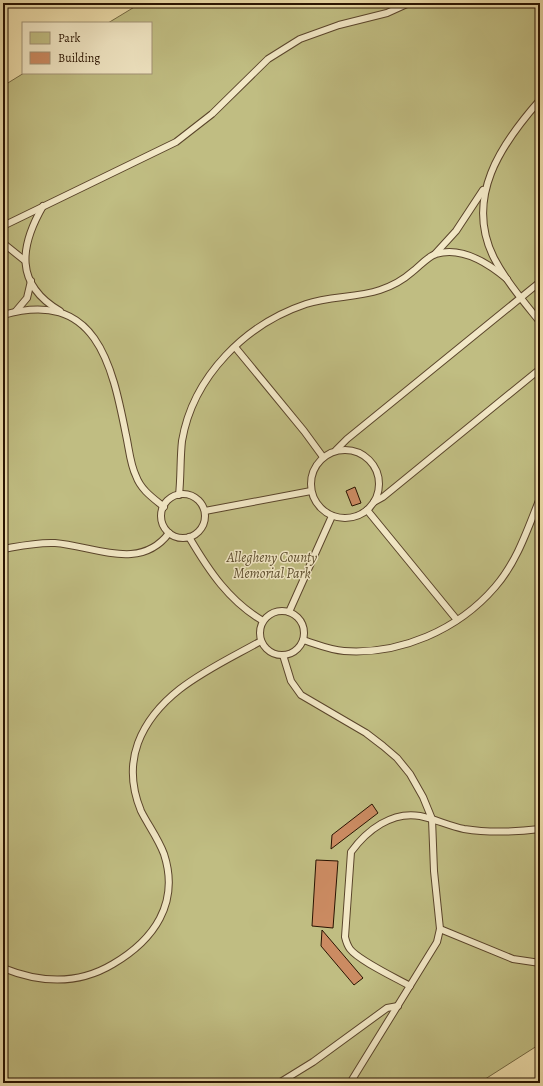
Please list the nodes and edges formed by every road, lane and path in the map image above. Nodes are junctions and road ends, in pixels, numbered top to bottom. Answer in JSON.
{"nodes":[{"id":1,"x":409,"y":3,"type":"edge"},
{"id":2,"x":540,"y":100,"type":"edge"},
{"id":3,"x":486,"y":186,"type":"junction"},
{"id":4,"x":43,"y":206,"type":"junction"},
{"id":5,"x":3,"y":226,"type":"edge"},
{"id":6,"x":3,"y":243,"type":"edge"},
{"id":7,"x":435,"y":254,"type":"junction"},
{"id":8,"x":24,"y":260,"type":"junction"},
{"id":9,"x":507,"y":279,"type":"junction"},
{"id":10,"x":31,"y":281,"type":"junction"},
{"id":11,"x":540,"y":282,"type":"edge"},
{"id":12,"x":520,"y":298,"type":"junction"},
{"id":13,"x":16,"y":311,"type":"junction"},
{"id":14,"x":63,"y":313,"type":"junction"},
{"id":15,"x":3,"y":316,"type":"edge"},
{"id":16,"x":540,"y":322,"type":"edge"},
{"id":17,"x":235,"y":347,"type":"junction"},
{"id":18,"x":540,"y":369,"type":"edge"},
{"id":19,"x":336,"y":450,"type":"junction"},
{"id":20,"x":323,"y":457,"type":"junction"},
{"id":21,"x":311,"y":491,"type":"junction"},
{"id":22,"x":179,"y":495,"type":"junction"},
{"id":23,"x":540,"y":498,"type":"edge"},
{"id":24,"x":374,"y":502,"type":"junction"},
{"id":25,"x":164,"y":507,"type":"junction"},
{"id":26,"x":367,"y":510,"type":"junction"},
{"id":27,"x":205,"y":511,"type":"junction"},
{"id":28,"x":332,"y":516,"type":"junction"},
{"id":29,"x":169,"y":532,"type":"junction"},
{"id":30,"x":189,"y":537,"type":"junction"},
{"id":31,"x":3,"y":549,"type":"edge"},
{"id":32,"x":289,"y":612,"type":"junction"},
{"id":33,"x":457,"y":620,"type":"junction"},
{"id":34,"x":263,"y":621,"type":"junction"},
{"id":35,"x":303,"y":640,"type":"junction"},
{"id":36,"x":261,"y":641,"type":"junction"},
{"id":37,"x":283,"y":655,"type":"junction"},
{"id":38,"x":432,"y":819,"type":"junction"},
{"id":39,"x":540,"y":829,"type":"edge"},
{"id":40,"x":440,"y":929,"type":"junction"},
{"id":41,"x":540,"y":964,"type":"edge"},
{"id":42,"x":3,"y":968,"type":"edge"},
{"id":43,"x":410,"y":986,"type":"junction"},
{"id":44,"x":398,"y":1006,"type":"junction"},
{"id":45,"x":278,"y":1083,"type":"edge"},
{"id":46,"x":350,"y":1083,"type":"edge"}],
"edges":[{"from":1,"to":4,"type":"lane"},
{"from":2,"to":3,"type":"lane"},
{"from":3,"to":7,"type":"lane"},
{"from":3,"to":9,"type":"lane"},
{"from":4,"to":5,"type":"lane"},
{"from":4,"to":8,"type":"lane"},
{"from":6,"to":8,"type":"lane"},
{"from":7,"to":9,"type":"lane"},
{"from":7,"to":17,"type":"lane"},
{"from":8,"to":10,"type":"lane"},
{"from":9,"to":12,"type":"lane"},
{"from":10,"to":13,"type":"lane"},
{"from":10,"to":14,"type":"lane"},
{"from":11,"to":12,"type":"lane"},
{"from":12,"to":16,"type":"lane"},
{"from":12,"to":19,"type":"lane"},
{"from":13,"to":14,"type":"lane"},
{"from":13,"to":15,"type":"lane"},
{"from":14,"to":25,"type":"lane"},
{"from":17,"to":20,"type":"lane"},
{"from":17,"to":22,"type":"lane"},
{"from":18,"to":24,"type":"lane"},
{"from":19,"to":20,"type":"lane"},
{"from":19,"to":24,"type":"lane"},
{"from":20,"to":21,"type":"lane"},
{"from":21,"to":27,"type":"lane"},
{"from":21,"to":28,"type":"lane"},
{"from":22,"to":25,"type":"lane"},
{"from":22,"to":27,"type":"lane"},
{"from":23,"to":33,"type":"lane"},
{"from":24,"to":26,"type":"lane"},
{"from":25,"to":29,"type":"lane"},
{"from":26,"to":28,"type":"lane"},
{"from":26,"to":33,"type":"lane"},
{"from":27,"to":30,"type":"lane"},
{"from":28,"to":32,"type":"lane"},
{"from":29,"to":30,"type":"lane"},
{"from":29,"to":31,"type":"lane"},
{"from":30,"to":34,"type":"lane"},
{"from":32,"to":34,"type":"lane"},
{"from":32,"to":35,"type":"lane"},
{"from":33,"to":35,"type":"lane"},
{"from":34,"to":36,"type":"lane"},
{"from":35,"to":37,"type":"lane"},
{"from":36,"to":37,"type":"lane"},
{"from":36,"to":42,"type":"lane"},
{"from":37,"to":38,"type":"lane"},
{"from":38,"to":39,"type":"lane"},
{"from":38,"to":40,"type":"lane"},
{"from":38,"to":43,"type":"lane"},
{"from":40,"to":41,"type":"lane"},
{"from":40,"to":43,"type":"lane"},
{"from":43,"to":44,"type":"lane"},
{"from":44,"to":45,"type":"lane"},
{"from":44,"to":46,"type":"lane"}]}
